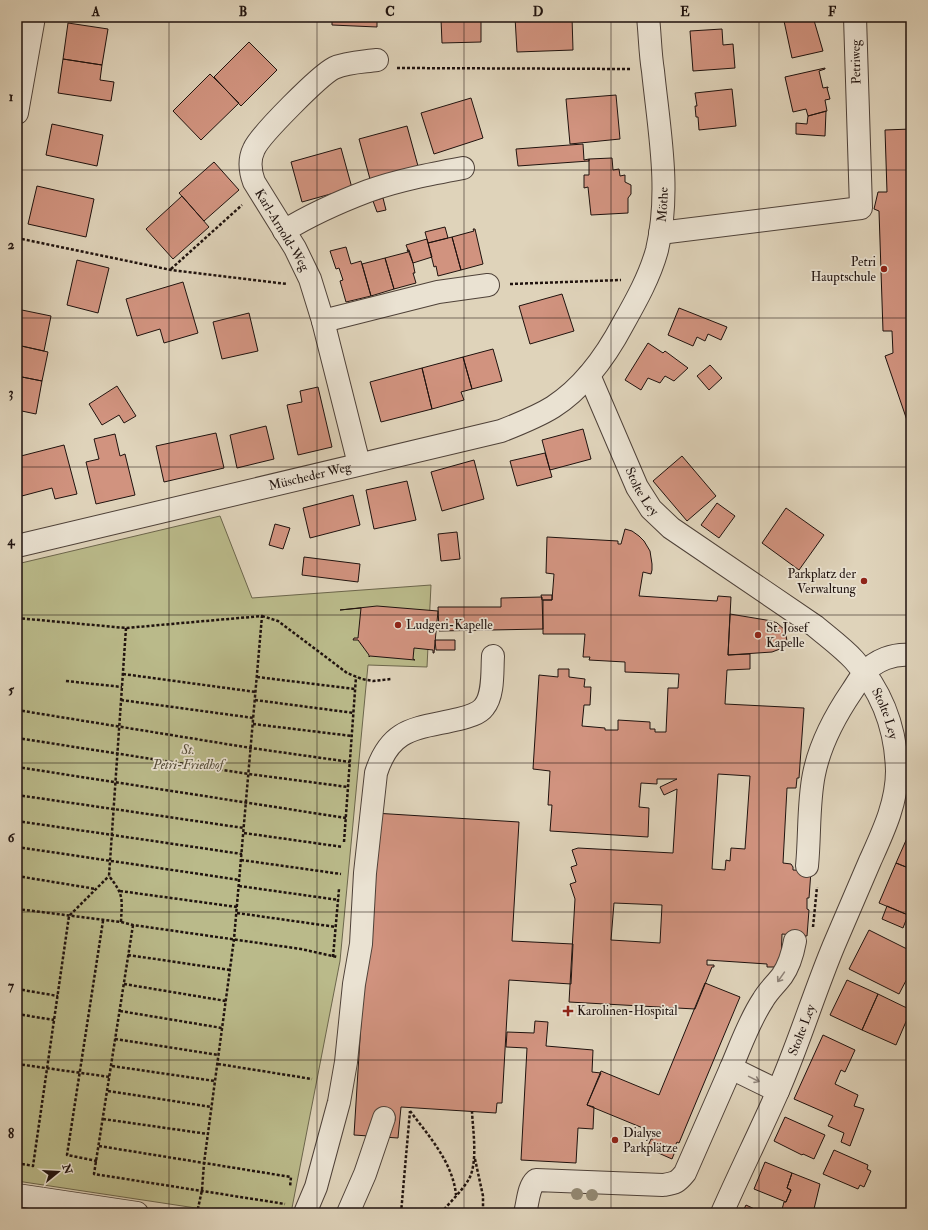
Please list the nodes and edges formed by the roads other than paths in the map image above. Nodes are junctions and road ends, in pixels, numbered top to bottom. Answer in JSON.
{"nodes":[{"id":1,"x":34,"y":17,"type":"edge"},
{"id":2,"x":648,"y":17,"type":"edge"},
{"id":3,"x":855,"y":17,"type":"edge"},
{"id":4,"x":377,"y":60,"type":"road end"},
{"id":5,"x":17,"y":113,"type":"edge"},
{"id":6,"x":463,"y":168,"type":"dead end"},
{"id":7,"x":284,"y":232,"type":"junction"},
{"id":8,"x":660,"y":233,"type":"junction"},
{"id":9,"x":488,"y":285,"type":"road end"},
{"id":10,"x":323,"y":321,"type":"junction"},
{"id":11,"x":589,"y":375,"type":"junction"},
{"id":12,"x":359,"y":464,"type":"junction"},
{"id":13,"x":17,"y":546,"type":"edge"},
{"id":14,"x":911,"y":655,"type":"edge"},
{"id":15,"x":492,"y":656,"type":"dead end"},
{"id":16,"x":865,"y":673,"type":"junction"},
{"id":17,"x":812,"y":874,"type":"road end"},
{"id":18,"x":795,"y":941,"type":"dead end"},
{"id":19,"x":731,"y":1068,"type":"junction"},
{"id":20,"x":778,"y":1090,"type":"junction"},
{"id":21,"x":384,"y":1118,"type":"dead end"},
{"id":22,"x":17,"y":1195,"type":"edge"},
{"id":23,"x":296,"y":1208,"type":"edge"},
{"id":24,"x":138,"y":1213,"type":"edge"},
{"id":25,"x":348,"y":1213,"type":"edge"},
{"id":26,"x":526,"y":1213,"type":"edge"},
{"id":27,"x":722,"y":1213,"type":"edge"}],
"edges":[{"from":1,"to":5,"type":"street"},
{"from":2,"to":8,"type":"street","name":"Möthe"},
{"from":3,"to":8,"type":"street","name":"Petriweg"},
{"from":4,"to":7,"type":"street","name":"Karl-Arnold-Weg"},
{"from":6,"to":7,"type":"street"},
{"from":7,"to":10,"type":"street","name":"Karl-Arnold-Weg"},
{"from":8,"to":11,"type":"street","name":"Möthe"},
{"from":9,"to":10,"type":"street"},
{"from":10,"to":12,"type":"street","name":"Karl-Arnold-Weg"},
{"from":11,"to":12,"type":"street","name":"Müscheder Weg"},
{"from":11,"to":16,"type":"street","name":"Stolte Ley"},
{"from":12,"to":13,"type":"street","name":"Müscheder Weg"},
{"from":14,"to":16,"type":"street"},
{"from":15,"to":23,"type":"street"},
{"from":16,"to":17,"type":"street"},
{"from":16,"to":20,"type":"street","name":"Stolte Ley"},
{"from":18,"to":19,"type":"street","one_way":true},
{"from":19,"to":20,"type":"street","one_way":true},
{"from":19,"to":26,"type":"street"},
{"from":20,"to":27,"type":"street","name":"Stolte Ley"},
{"from":21,"to":25,"type":"street"},
{"from":22,"to":24,"type":"street"}]}
